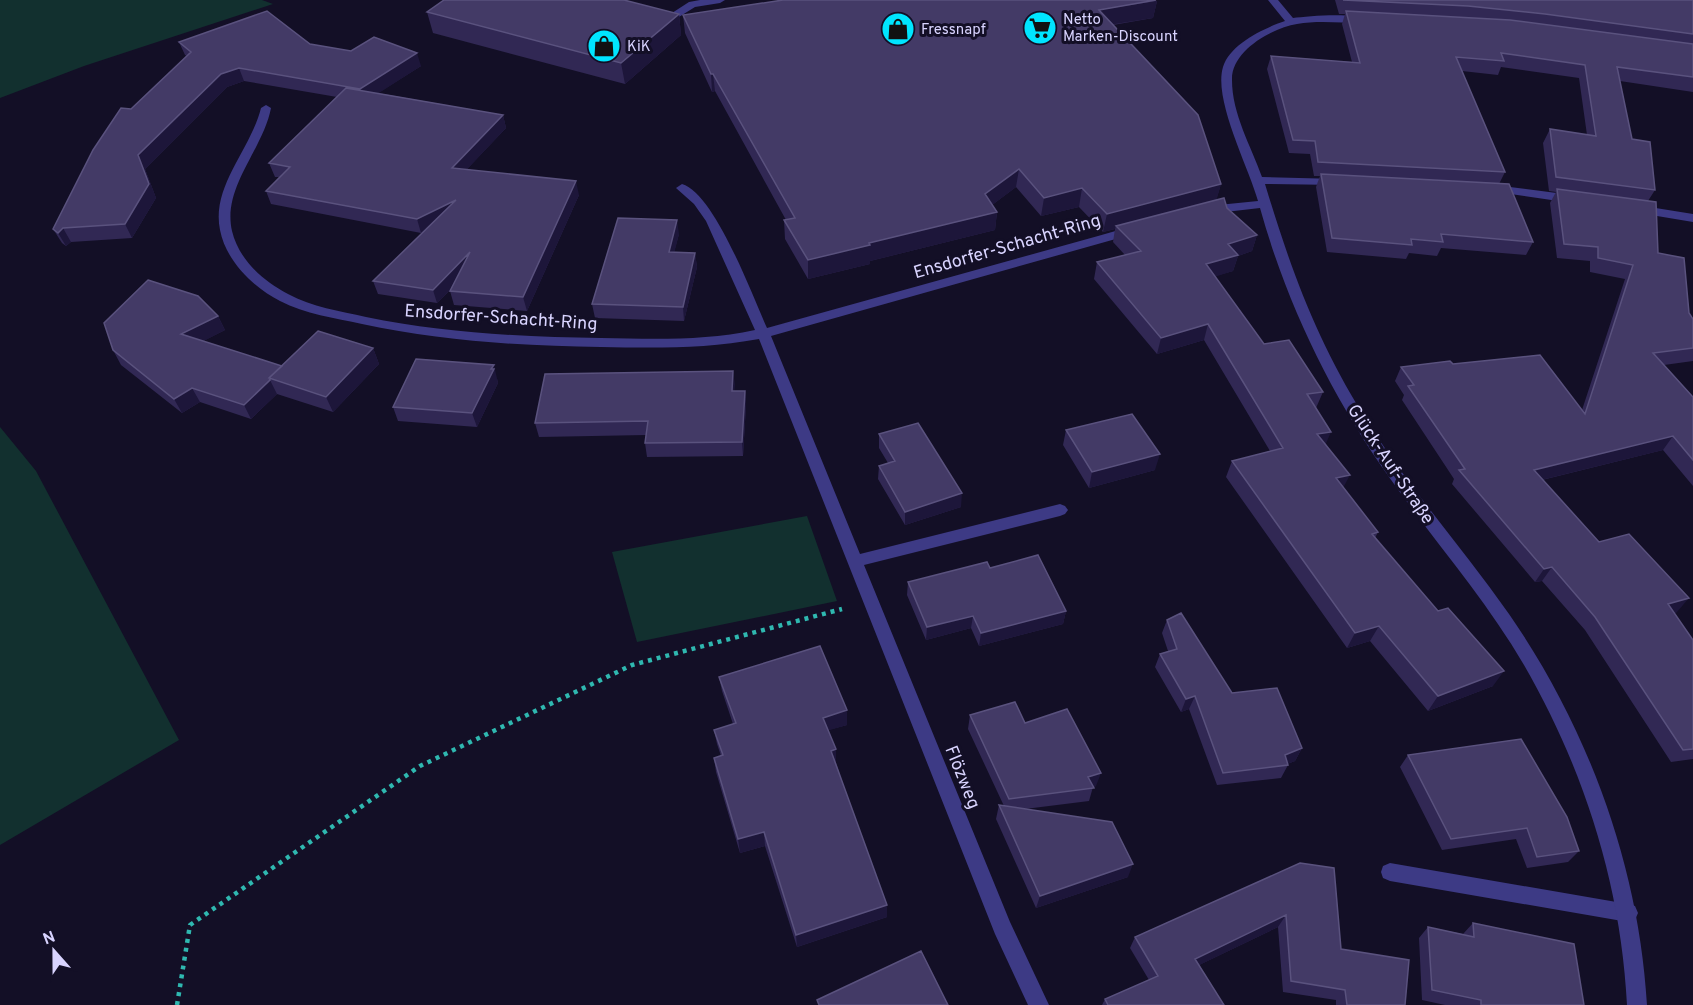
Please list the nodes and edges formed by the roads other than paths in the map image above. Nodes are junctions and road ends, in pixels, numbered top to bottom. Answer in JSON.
{"nodes":[{"id":1,"x":720,"y":0,"type":"edge"},
{"id":2,"x":1273,"y":0,"type":"edge"},
{"id":3,"x":694,"y":2,"type":"edge"},
{"id":4,"x":653,"y":12,"type":"edge"},
{"id":5,"x":1378,"y":20,"type":"edge"},
{"id":6,"x":1290,"y":22,"type":"junction"},
{"id":7,"x":266,"y":108,"type":"dead end"},
{"id":8,"x":1257,"y":180,"type":"junction"},
{"id":9,"x":1351,"y":182,"type":"edge"},
{"id":10,"x":1479,"y":187,"type":"edge"},
{"id":11,"x":682,"y":188,"type":"dead end"},
{"id":12,"x":1583,"y":200,"type":"edge"},
{"id":13,"x":1264,"y":204,"type":"junction"},
{"id":14,"x":1626,"y":207,"type":"edge"},
{"id":15,"x":1191,"y":214,"type":"edge"},
{"id":16,"x":1693,"y":218,"type":"edge"},
{"id":17,"x":1145,"y":226,"type":"edge"},
{"id":18,"x":763,"y":333,"type":"junction"},
{"id":19,"x":1060,"y":510,"type":"dead end"},
{"id":20,"x":855,"y":561,"type":"junction"},
{"id":21,"x":1390,"y":873,"type":"dead end"},
{"id":22,"x":1628,"y":913,"type":"junction"},
{"id":23,"x":1040,"y":1005,"type":"edge"},
{"id":24,"x":1637,"y":1005,"type":"edge"}],
"edges":[{"from":1,"to":3,"type":"street"},
{"from":2,"to":6,"type":"street"},
{"from":3,"to":4,"type":"street"},
{"from":5,"to":6,"type":"street"},
{"from":6,"to":8,"type":"street","name":"Glück-Auf-Straße"},
{"from":7,"to":18,"type":"street","name":"Ensdorfer-Schacht-Ring"},
{"from":8,"to":9,"type":"street"},
{"from":8,"to":13,"type":"street","name":"Glück-Auf-Straße"},
{"from":10,"to":12,"type":"street"},
{"from":11,"to":18,"type":"street"},
{"from":13,"to":15,"type":"street"},
{"from":13,"to":22,"type":"street","name":"Glück-Auf-Straße"},
{"from":14,"to":16,"type":"street"},
{"from":17,"to":18,"type":"street","name":"Ensdorfer-Schacht-Ring"},
{"from":18,"to":20,"type":"street","name":"Flözweg"},
{"from":19,"to":20,"type":"street"},
{"from":20,"to":23,"type":"street","name":"Flözweg"},
{"from":21,"to":22,"type":"street"},
{"from":22,"to":24,"type":"street","name":"Glück-Auf-Straße"}]}
